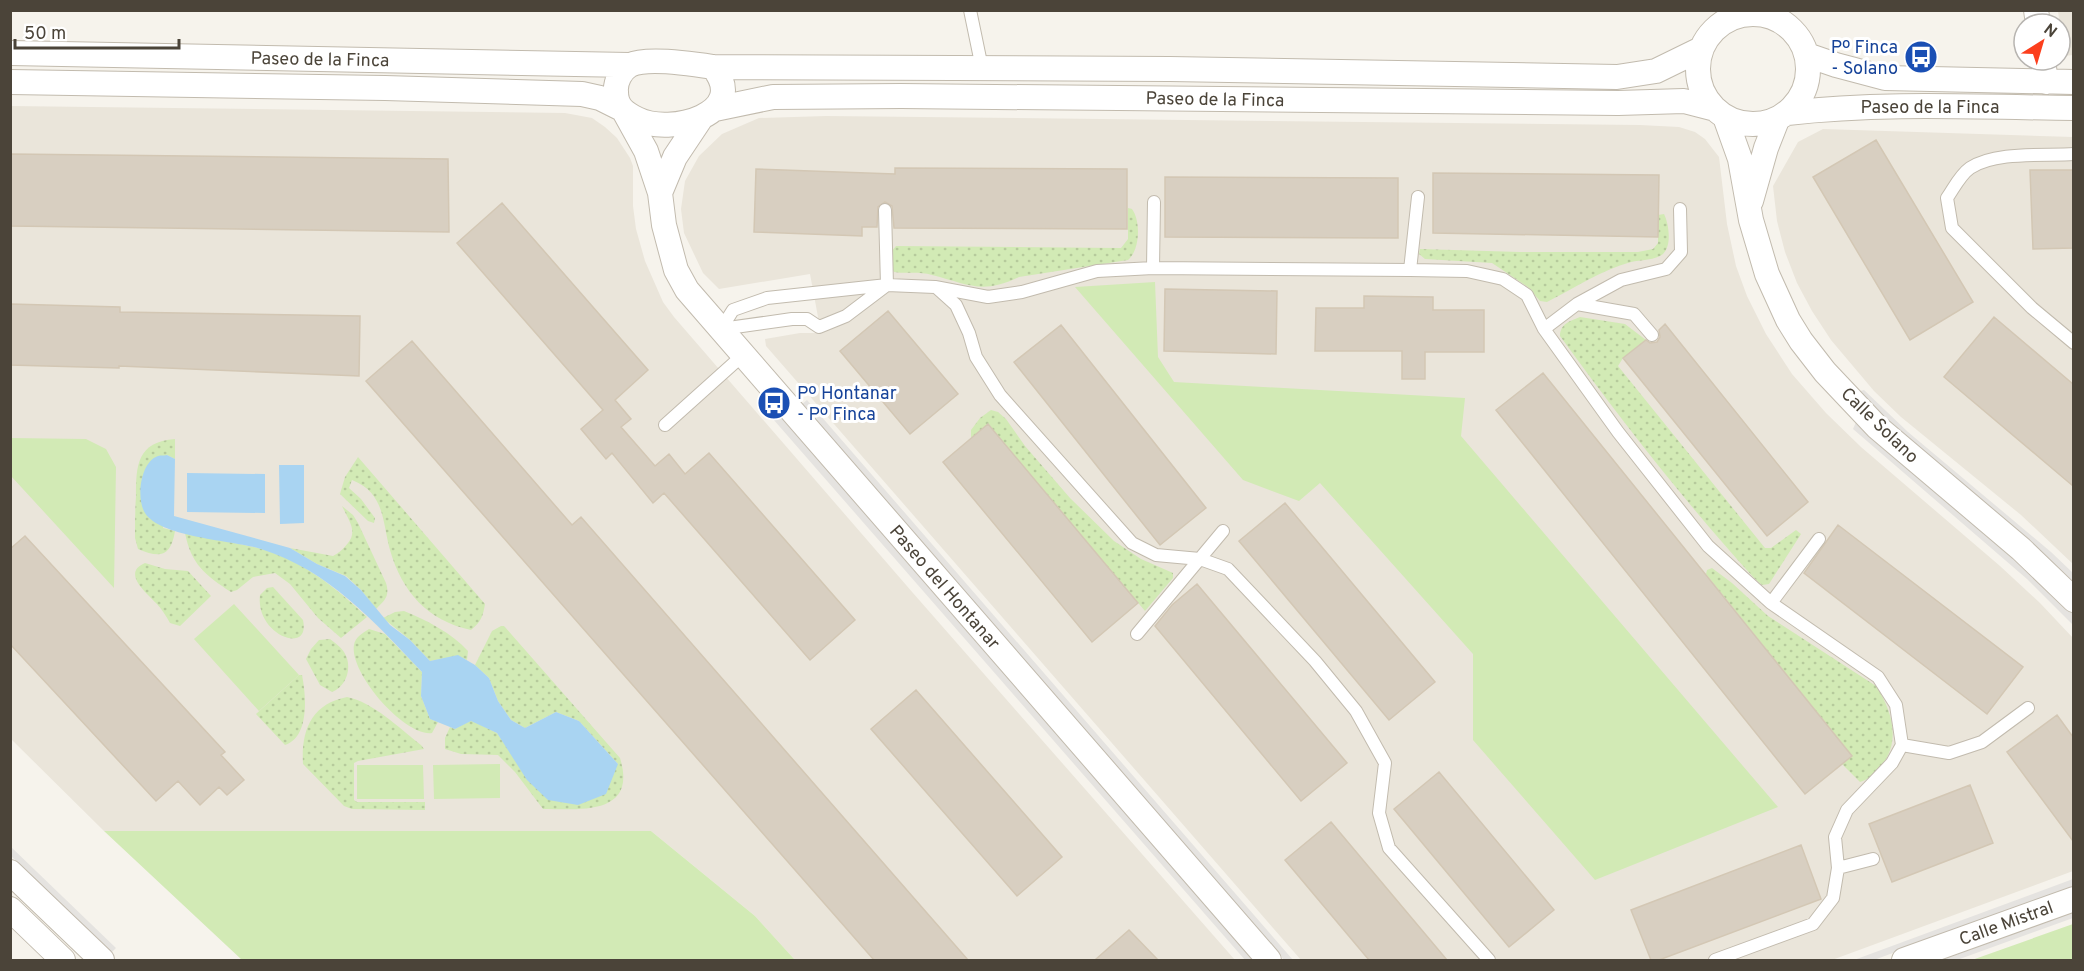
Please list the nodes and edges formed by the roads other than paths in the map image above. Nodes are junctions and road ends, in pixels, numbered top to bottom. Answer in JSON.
{"nodes":[{"id":1,"x":970,"y":10,"type":"edge"},
{"id":2,"x":1701,"y":49,"type":"junction"},
{"id":3,"x":10,"y":53,"type":"edge"},
{"id":4,"x":1807,"y":55,"type":"junction"},
{"id":5,"x":629,"y":65,"type":"junction"},
{"id":6,"x":713,"y":68,"type":"junction"},
{"id":7,"x":982,"y":68,"type":"junction"},
{"id":8,"x":2022,"y":72,"type":"edge"},
{"id":9,"x":2048,"y":72,"type":"edge"},
{"id":10,"x":10,"y":82,"type":"edge"},
{"id":11,"x":2073,"y":82,"type":"edge"},
{"id":12,"x":2073,"y":108,"type":"edge"},
{"id":13,"x":623,"y":111,"type":"junction"},
{"id":14,"x":1720,"y":113,"type":"junction"},
{"id":15,"x":708,"y":114,"type":"junction"},
{"id":16,"x":1782,"y":116,"type":"junction"},
{"id":17,"x":2073,"y":154,"type":"edge"},
{"id":18,"x":660,"y":193,"type":"junction"},
{"id":19,"x":1418,"y":197,"type":"dead end"},
{"id":20,"x":1154,"y":202,"type":"dead end"},
{"id":21,"x":1749,"y":207,"type":"junction"},
{"id":22,"x":1680,"y":209,"type":"dead end"},
{"id":23,"x":885,"y":210,"type":"dead end"},
{"id":24,"x":1153,"y":268,"type":"junction"},
{"id":25,"x":1410,"y":270,"type":"junction"},
{"id":26,"x":887,"y":285,"type":"junction"},
{"id":27,"x":935,"y":287,"type":"junction"},
{"id":28,"x":1577,"y":303,"type":"junction"},
{"id":29,"x":721,"y":329,"type":"junction"},
{"id":30,"x":1544,"y":329,"type":"junction"},
{"id":31,"x":1652,"y":335,"type":"dead end"},
{"id":32,"x":2073,"y":343,"type":"edge"},
{"id":33,"x":743,"y":355,"type":"junction"},
{"id":34,"x":665,"y":425,"type":"dead end"},
{"id":35,"x":1223,"y":531,"type":"dead end"},
{"id":36,"x":1819,"y":539,"type":"dead end"},
{"id":37,"x":1200,"y":559,"type":"junction"},
{"id":38,"x":2073,"y":600,"type":"edge"},
{"id":39,"x":1771,"y":603,"type":"junction"},
{"id":40,"x":1137,"y":634,"type":"dead end"},
{"id":41,"x":2028,"y":708,"type":"dead end"},
{"id":42,"x":1902,"y":745,"type":"junction"},
{"id":43,"x":1873,"y":859,"type":"dead end"},
{"id":44,"x":1838,"y":868,"type":"junction"},
{"id":45,"x":10,"y":872,"type":"edge"},
{"id":46,"x":2073,"y":899,"type":"edge"},
{"id":47,"x":10,"y":909,"type":"edge"},
{"id":48,"x":63,"y":960,"type":"edge"},
{"id":49,"x":102,"y":960,"type":"edge"},
{"id":50,"x":1269,"y":960,"type":"edge"},
{"id":51,"x":1489,"y":960,"type":"edge"},
{"id":52,"x":1715,"y":960,"type":"edge"},
{"id":53,"x":1905,"y":960,"type":"edge"}],
"edges":[{"from":1,"to":7,"type":"lane"},
{"from":2,"to":4,"type":"street"},
{"from":2,"to":7,"type":"street","name":"Paseo de la Finca"},
{"from":2,"to":14,"type":"street"},
{"from":3,"to":5,"type":"street","name":"Paseo de la Finca"},
{"from":4,"to":8,"type":"street","name":"Paseo de la Finca"},
{"from":4,"to":16,"type":"street"},
{"from":5,"to":6,"type":"street"},
{"from":5,"to":13,"type":"street"},
{"from":6,"to":7,"type":"street","name":"Paseo de la Finca"},
{"from":6,"to":15,"type":"street"},
{"from":9,"to":11,"type":"street","name":"Paseo de la Finca"},
{"from":10,"to":13,"type":"street","name":"Paseo de la Finca"},
{"from":12,"to":16,"type":"street","name":"Paseo de la Finca"},
{"from":13,"to":15,"type":"street"},
{"from":13,"to":18,"type":"street","name":"Paseo del Hontanar"},
{"from":14,"to":15,"type":"street","name":"Paseo de la Finca"},
{"from":14,"to":16,"type":"street"},
{"from":14,"to":21,"type":"street","name":"Calle Solano"},
{"from":15,"to":18,"type":"street","name":"Paseo del Hontanar"},
{"from":16,"to":21,"type":"street"},
{"from":17,"to":32,"type":"lane"},
{"from":18,"to":29,"type":"street","name":"Paseo del Hontanar"},
{"from":19,"to":25,"type":"lane"},
{"from":20,"to":24,"type":"lane"},
{"from":21,"to":38,"type":"street","name":"Calle Solano"},
{"from":22,"to":28,"type":"lane"},
{"from":23,"to":26,"type":"lane"},
{"from":24,"to":25,"type":"lane"},
{"from":24,"to":27,"type":"lane"},
{"from":25,"to":30,"type":"lane"},
{"from":26,"to":27,"type":"lane"},
{"from":26,"to":29,"type":"lane"},
{"from":26,"to":29,"type":"lane"},
{"from":27,"to":37,"type":"lane"},
{"from":28,"to":30,"type":"lane"},
{"from":28,"to":31,"type":"lane"},
{"from":29,"to":33,"type":"street","name":"Paseo del Hontanar"},
{"from":30,"to":39,"type":"lane"},
{"from":33,"to":34,"type":"lane"},
{"from":33,"to":50,"type":"street","name":"Paseo del Hontanar"},
{"from":35,"to":37,"type":"lane"},
{"from":36,"to":39,"type":"lane"},
{"from":37,"to":40,"type":"lane"},
{"from":37,"to":51,"type":"lane"},
{"from":39,"to":42,"type":"lane"},
{"from":41,"to":42,"type":"lane"},
{"from":42,"to":44,"type":"lane"},
{"from":43,"to":44,"type":"lane"},
{"from":44,"to":52,"type":"lane"},
{"from":45,"to":49,"type":"street"},
{"from":46,"to":53,"type":"street","name":"Calle Mistral"},
{"from":47,"to":48,"type":"street"}]}
